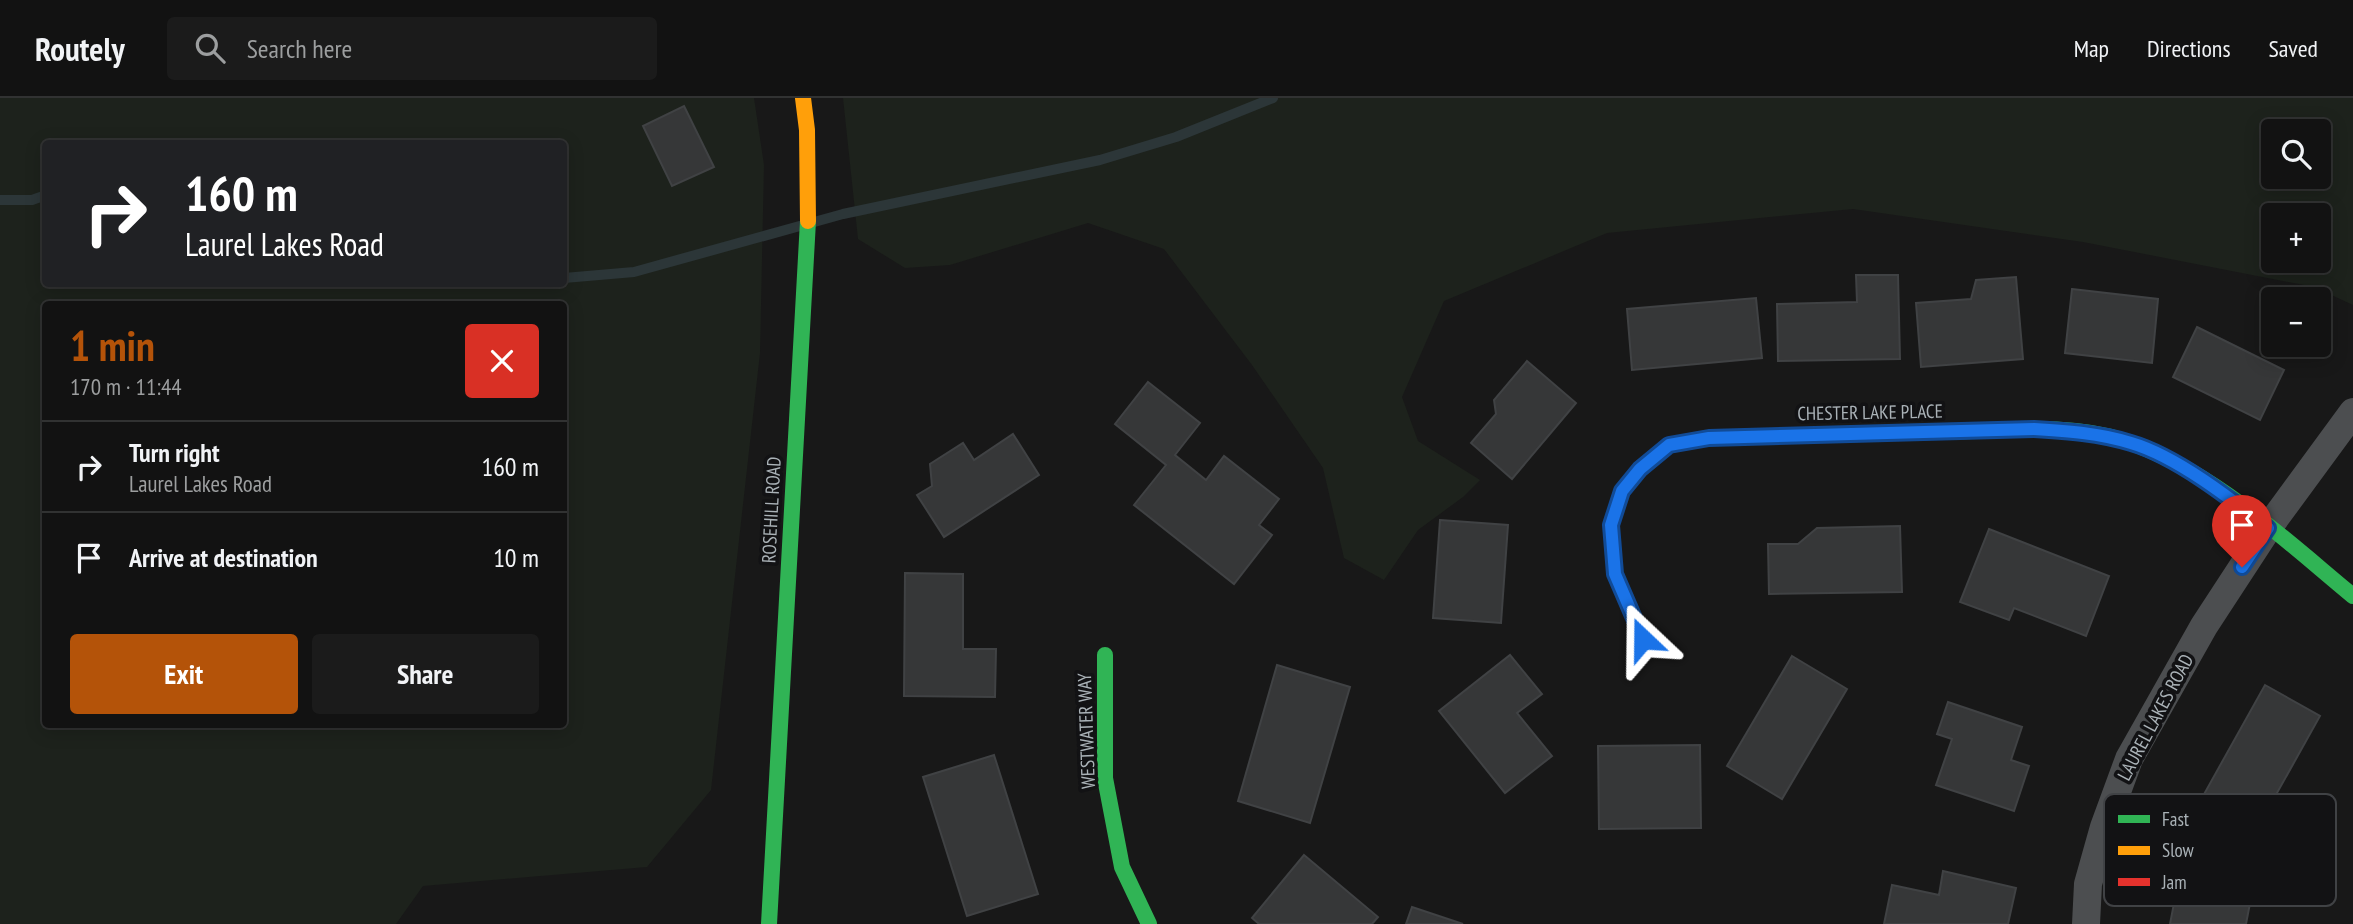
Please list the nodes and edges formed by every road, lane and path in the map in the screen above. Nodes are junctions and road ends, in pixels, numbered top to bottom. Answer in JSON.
{"nodes":[{"id":1,"x":803,"y":98,"type":"edge"},
{"id":2,"x":2353,"y":412,"type":"edge"},
{"id":3,"x":2268,"y":528,"type":"junction"},
{"id":4,"x":2353,"y":596,"type":"edge"},
{"id":5,"x":1643,"y":639,"type":"dead end"},
{"id":6,"x":1105,"y":655,"type":"dead end"},
{"id":7,"x":2116,"y":794,"type":"edge"},
{"id":8,"x":2104,"y":827,"type":"edge"},
{"id":9,"x":769,"y":924,"type":"edge"},
{"id":10,"x":1149,"y":924,"type":"edge"},
{"id":11,"x":2085,"y":924,"type":"edge"}],
"edges":[{"from":1,"to":9,"type":"street","name":"ROSEHILL ROAD"},
{"from":2,"to":3,"type":"street","name":"LAUREL LAKES ROAD"},
{"from":3,"to":4,"type":"street","name":"CHESTER LAKE PLACE"},
{"from":3,"to":5,"type":"street","name":"CHESTER LAKE PLACE"},
{"from":3,"to":7,"type":"street","name":"LAUREL LAKES ROAD"},
{"from":6,"to":10,"type":"street","name":"WESTWATER WAY"},
{"from":8,"to":11,"type":"street","name":"LAUREL LAKES ROAD"}]}
